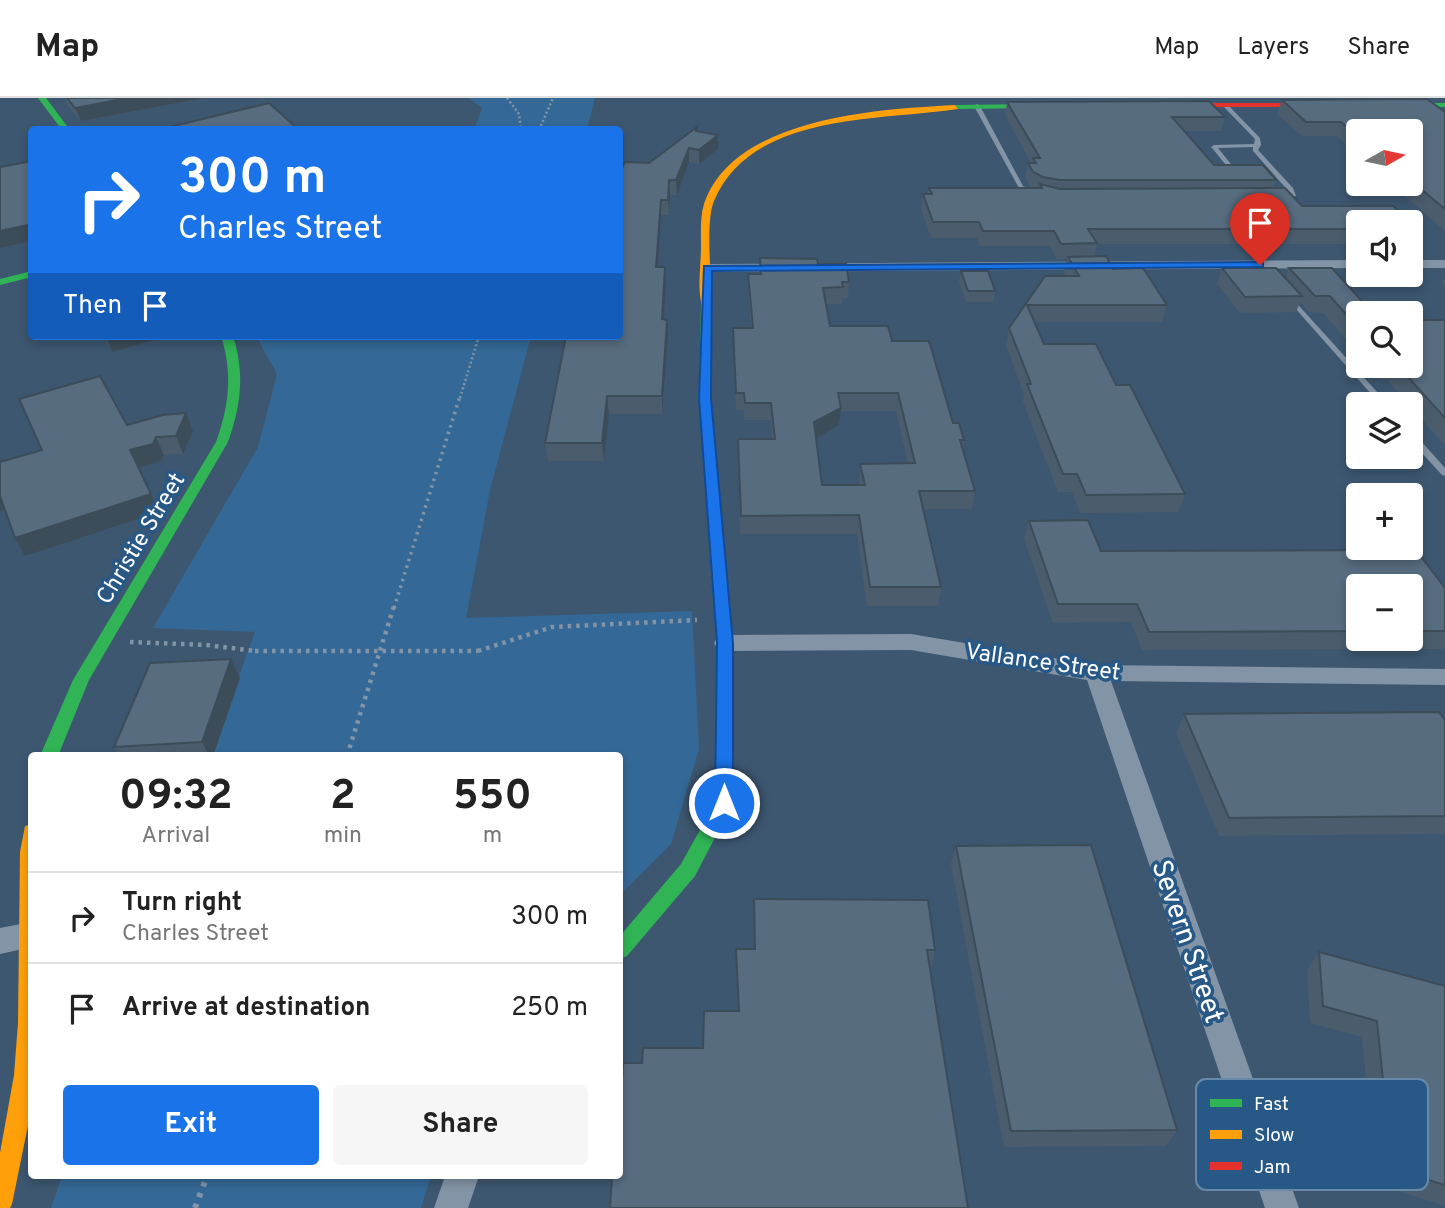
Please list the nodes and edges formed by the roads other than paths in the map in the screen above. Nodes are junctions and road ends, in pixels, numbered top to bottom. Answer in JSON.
{"nodes":[{"id":1,"x":42,"y":98,"type":"edge"},
{"id":2,"x":1225,"y":105,"type":"junction"},
{"id":3,"x":1335,"y":105,"type":"edge"},
{"id":4,"x":1376,"y":105,"type":"edge"},
{"id":5,"x":1445,"y":105,"type":"edge"},
{"id":6,"x":977,"y":106,"type":"junction"},
{"id":7,"x":1059,"y":106,"type":"edge"},
{"id":8,"x":1156,"y":106,"type":"edge"},
{"id":9,"x":63,"y":126,"type":"edge"},
{"id":10,"x":1258,"y":145,"type":"junction"},
{"id":11,"x":1263,"y":171,"type":"edge"},
{"id":12,"x":1273,"y":171,"type":"junction"},
{"id":13,"x":1253,"y":172,"type":"edge"},
{"id":14,"x":1037,"y":195,"type":"edge"},
{"id":15,"x":1278,"y":199,"type":"edge"},
{"id":16,"x":1423,"y":264,"type":"edge"},
{"id":17,"x":1445,"y":264,"type":"edge"},
{"id":18,"x":1346,"y":265,"type":"edge"},
{"id":19,"x":707,"y":268,"type":"junction"},
{"id":20,"x":28,"y":275,"type":"edge"},
{"id":21,"x":0,"y":282,"type":"edge"},
{"id":22,"x":1286,"y":295,"type":"edge"},
{"id":23,"x":229,"y":340,"type":"edge"},
{"id":24,"x":1373,"y":392,"type":"edge"},
{"id":25,"x":1423,"y":448,"type":"edge"},
{"id":26,"x":1445,"y":473,"type":"edge"},
{"id":27,"x":725,"y":643,"type":"junction"},
{"id":28,"x":1096,"y":673,"type":"junction"},
{"id":29,"x":1445,"y":677,"type":"edge"},
{"id":30,"x":51,"y":752,"type":"edge"},
{"id":31,"x":28,"y":862,"type":"edge"},
{"id":32,"x":13,"y":939,"type":"edge"},
{"id":33,"x":623,"y":946,"type":"edge"},
{"id":34,"x":28,"y":989,"type":"edge"},
{"id":35,"x":28,"y":1026,"type":"edge"},
{"id":36,"x":1237,"y":1079,"type":"edge"},
{"id":37,"x":461,"y":1179,"type":"edge"},
{"id":38,"x":1276,"y":1190,"type":"edge"},
{"id":39,"x":0,"y":1204,"type":"edge"},
{"id":40,"x":451,"y":1208,"type":"edge"},
{"id":41,"x":1282,"y":1208,"type":"edge"}],
"edges":[{"from":1,"to":9,"type":"street"},
{"from":2,"to":3,"type":"street"},
{"from":2,"to":8,"type":"street"},
{"from":2,"to":10,"type":"lane"},
{"from":4,"to":5,"type":"street"},
{"from":6,"to":7,"type":"street"},
{"from":6,"to":14,"type":"lane"},
{"from":6,"to":19,"type":"street"},
{"from":10,"to":12,"type":"lane"},
{"from":10,"to":13,"type":"lane"},
{"from":11,"to":12,"type":"lane"},
{"from":12,"to":15,"type":"lane"},
{"from":16,"to":17,"type":"street"},
{"from":18,"to":19,"type":"street"},
{"from":19,"to":27,"type":"street"},
{"from":20,"to":21,"type":"street"},
{"from":22,"to":24,"type":"lane"},
{"from":23,"to":30,"type":"street","name":"Christie Street"},
{"from":25,"to":26,"type":"lane"},
{"from":27,"to":28,"type":"street","name":"Vallance Street"},
{"from":27,"to":33,"type":"street"},
{"from":28,"to":29,"type":"street","name":"Vallance Street"},
{"from":28,"to":36,"type":"street","name":"Severn Street"},
{"from":31,"to":32,"type":"street"},
{"from":32,"to":34,"type":"street"},
{"from":35,"to":39,"type":"street"},
{"from":37,"to":40,"type":"street"},
{"from":38,"to":41,"type":"street","name":"Severn Street"}]}
